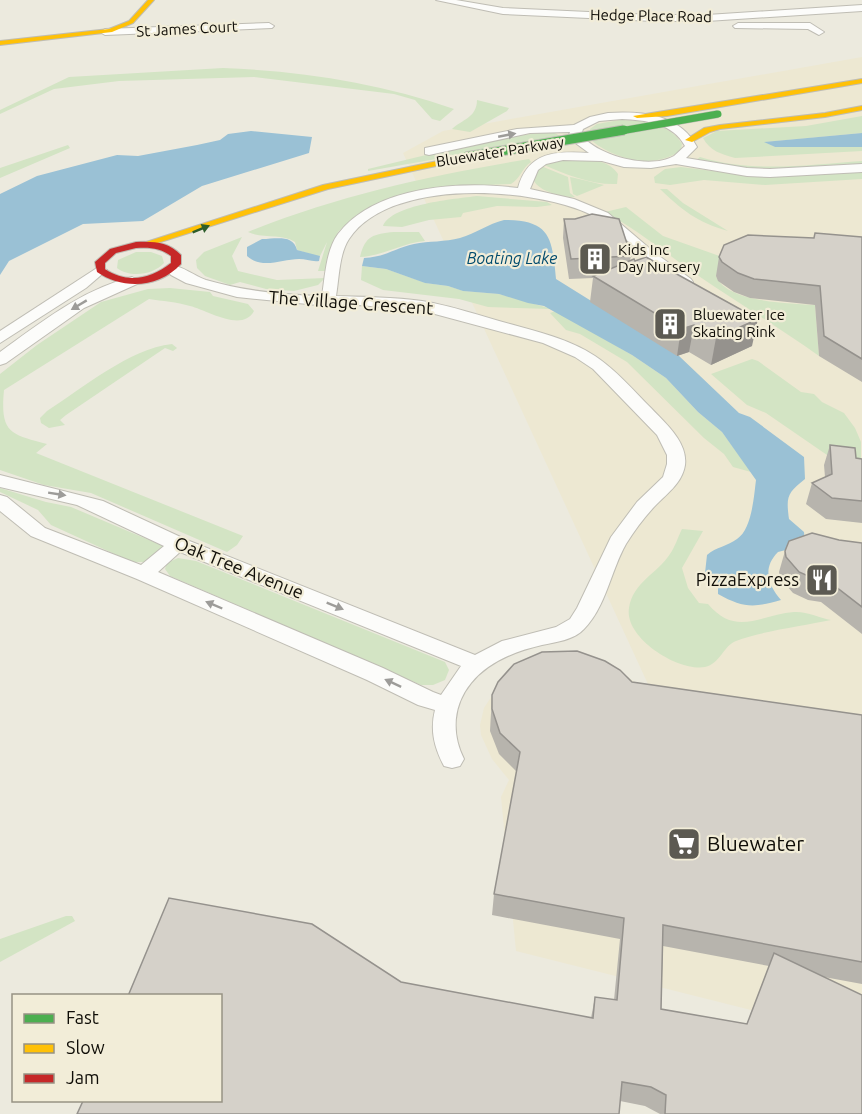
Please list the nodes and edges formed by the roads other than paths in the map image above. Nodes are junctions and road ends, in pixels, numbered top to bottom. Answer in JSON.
{"nodes":[{"id":1,"x":151,"y":0,"type":"edge"},
{"id":2,"x":441,"y":0,"type":"edge"},
{"id":3,"x":862,"y":8,"type":"edge"},
{"id":4,"x":653,"y":18,"type":"junction"},
{"id":5,"x":269,"y":26,"type":"dead end"},
{"id":6,"x":105,"y":32,"type":"junction"},
{"id":7,"x":819,"y":32,"type":"dead end"},
{"id":8,"x":0,"y":43,"type":"edge"},
{"id":9,"x":862,"y":81,"type":"edge"},
{"id":10,"x":862,"y":88,"type":"edge"},
{"id":11,"x":862,"y":96,"type":"edge"},
{"id":12,"x":862,"y":108,"type":"edge"},
{"id":13,"x":638,"y":116,"type":"junction"},
{"id":14,"x":723,"y":117,"type":"junction"},
{"id":15,"x":578,"y":128,"type":"junction"},
{"id":16,"x":690,"y":144,"type":"junction"},
{"id":17,"x":429,"y":151,"type":"joint"},
{"id":18,"x":604,"y":158,"type":"junction"},
{"id":19,"x":862,"y":158,"type":"edge"},
{"id":20,"x":676,"y":160,"type":"junction"},
{"id":21,"x":862,"y":168,"type":"edge"},
{"id":22,"x":523,"y":191,"type":"junction"},
{"id":23,"x":281,"y":200,"type":"junction"},
{"id":24,"x":145,"y":244,"type":"junction"},
{"id":25,"x":185,"y":254,"type":"junction"},
{"id":26,"x":100,"y":270,"type":"junction"},
{"id":27,"x":132,"y":281,"type":"junction"},
{"id":28,"x":694,"y":288,"type":"edge"},
{"id":29,"x":328,"y":302,"type":"junction"},
{"id":30,"x":0,"y":338,"type":"edge"},
{"id":31,"x":0,"y":360,"type":"edge"},
{"id":32,"x":0,"y":481,"type":"edge"},
{"id":33,"x":0,"y":501,"type":"edge"},
{"id":34,"x":178,"y":544,"type":"junction"},
{"id":35,"x":144,"y":574,"type":"junction"},
{"id":36,"x":476,"y":664,"type":"junction"},
{"id":37,"x":447,"y":705,"type":"junction"},
{"id":38,"x":452,"y":759,"type":"dead end"}],
"edges":[{"from":1,"to":6,"type":"street"},
{"from":2,"to":4,"type":"street","name":"Hedge Place Road"},
{"from":3,"to":4,"type":"street","name":"Hedge Place Road"},
{"from":4,"to":7,"type":"street"},
{"from":5,"to":6,"type":"street","name":"St James Court"},
{"from":6,"to":8,"type":"street"},
{"from":9,"to":13,"type":"street"},
{"from":10,"to":14,"type":"street","name":"Bluewater Parkway"},
{"from":11,"to":14,"type":"street","name":"Bluewater Parkway"},
{"from":12,"to":16,"type":"street"},
{"from":13,"to":15,"type":"street"},
{"from":13,"to":16,"type":"street"},
{"from":14,"to":23,"type":"street","name":"Bluewater Parkway","bridge":true},
{"from":14,"to":25,"type":"street","name":"Bluewater Parkway"},
{"from":17,"to":15,"type":"street","one_way":true},
{"from":15,"to":18,"type":"street"},
{"from":16,"to":19,"type":"street"},
{"from":16,"to":20,"type":"street"},
{"from":17,"to":23,"type":"street"},
{"from":18,"to":20,"type":"street"},
{"from":18,"to":22,"type":"street"},
{"from":20,"to":21,"type":"street"},
{"from":22,"to":28,"type":"street"},
{"from":22,"to":29,"type":"street"},
{"from":24,"to":23,"type":"street","name":"Bluewater Parkway","one_way":true},
{"from":24,"to":25,"type":"street"},
{"from":24,"to":26,"type":"street","name":"Bluewater Parkway"},
{"from":25,"to":27,"type":"street","name":"Bluewater Parkway"},
{"from":25,"to":29,"type":"street","name":"The Village Crescent"},
{"from":26,"to":27,"type":"street"},
{"from":26,"to":30,"type":"street"},
{"from":27,"to":31,"type":"street","one_way":true},
{"from":29,"to":36,"type":"street","name":"The Village Crescent"},
{"from":32,"to":34,"type":"street","name":"Oak Tree Avenue","one_way":true},
{"from":33,"to":35,"type":"street"},
{"from":34,"to":35,"type":"street"},
{"from":34,"to":36,"type":"street","name":"Oak Tree Avenue","one_way":true},
{"from":37,"to":35,"type":"street","one_way":true},
{"from":36,"to":37,"type":"street","name":"The Village Crescent"},
{"from":37,"to":38,"type":"street","name":"The Village Crescent"}]}
